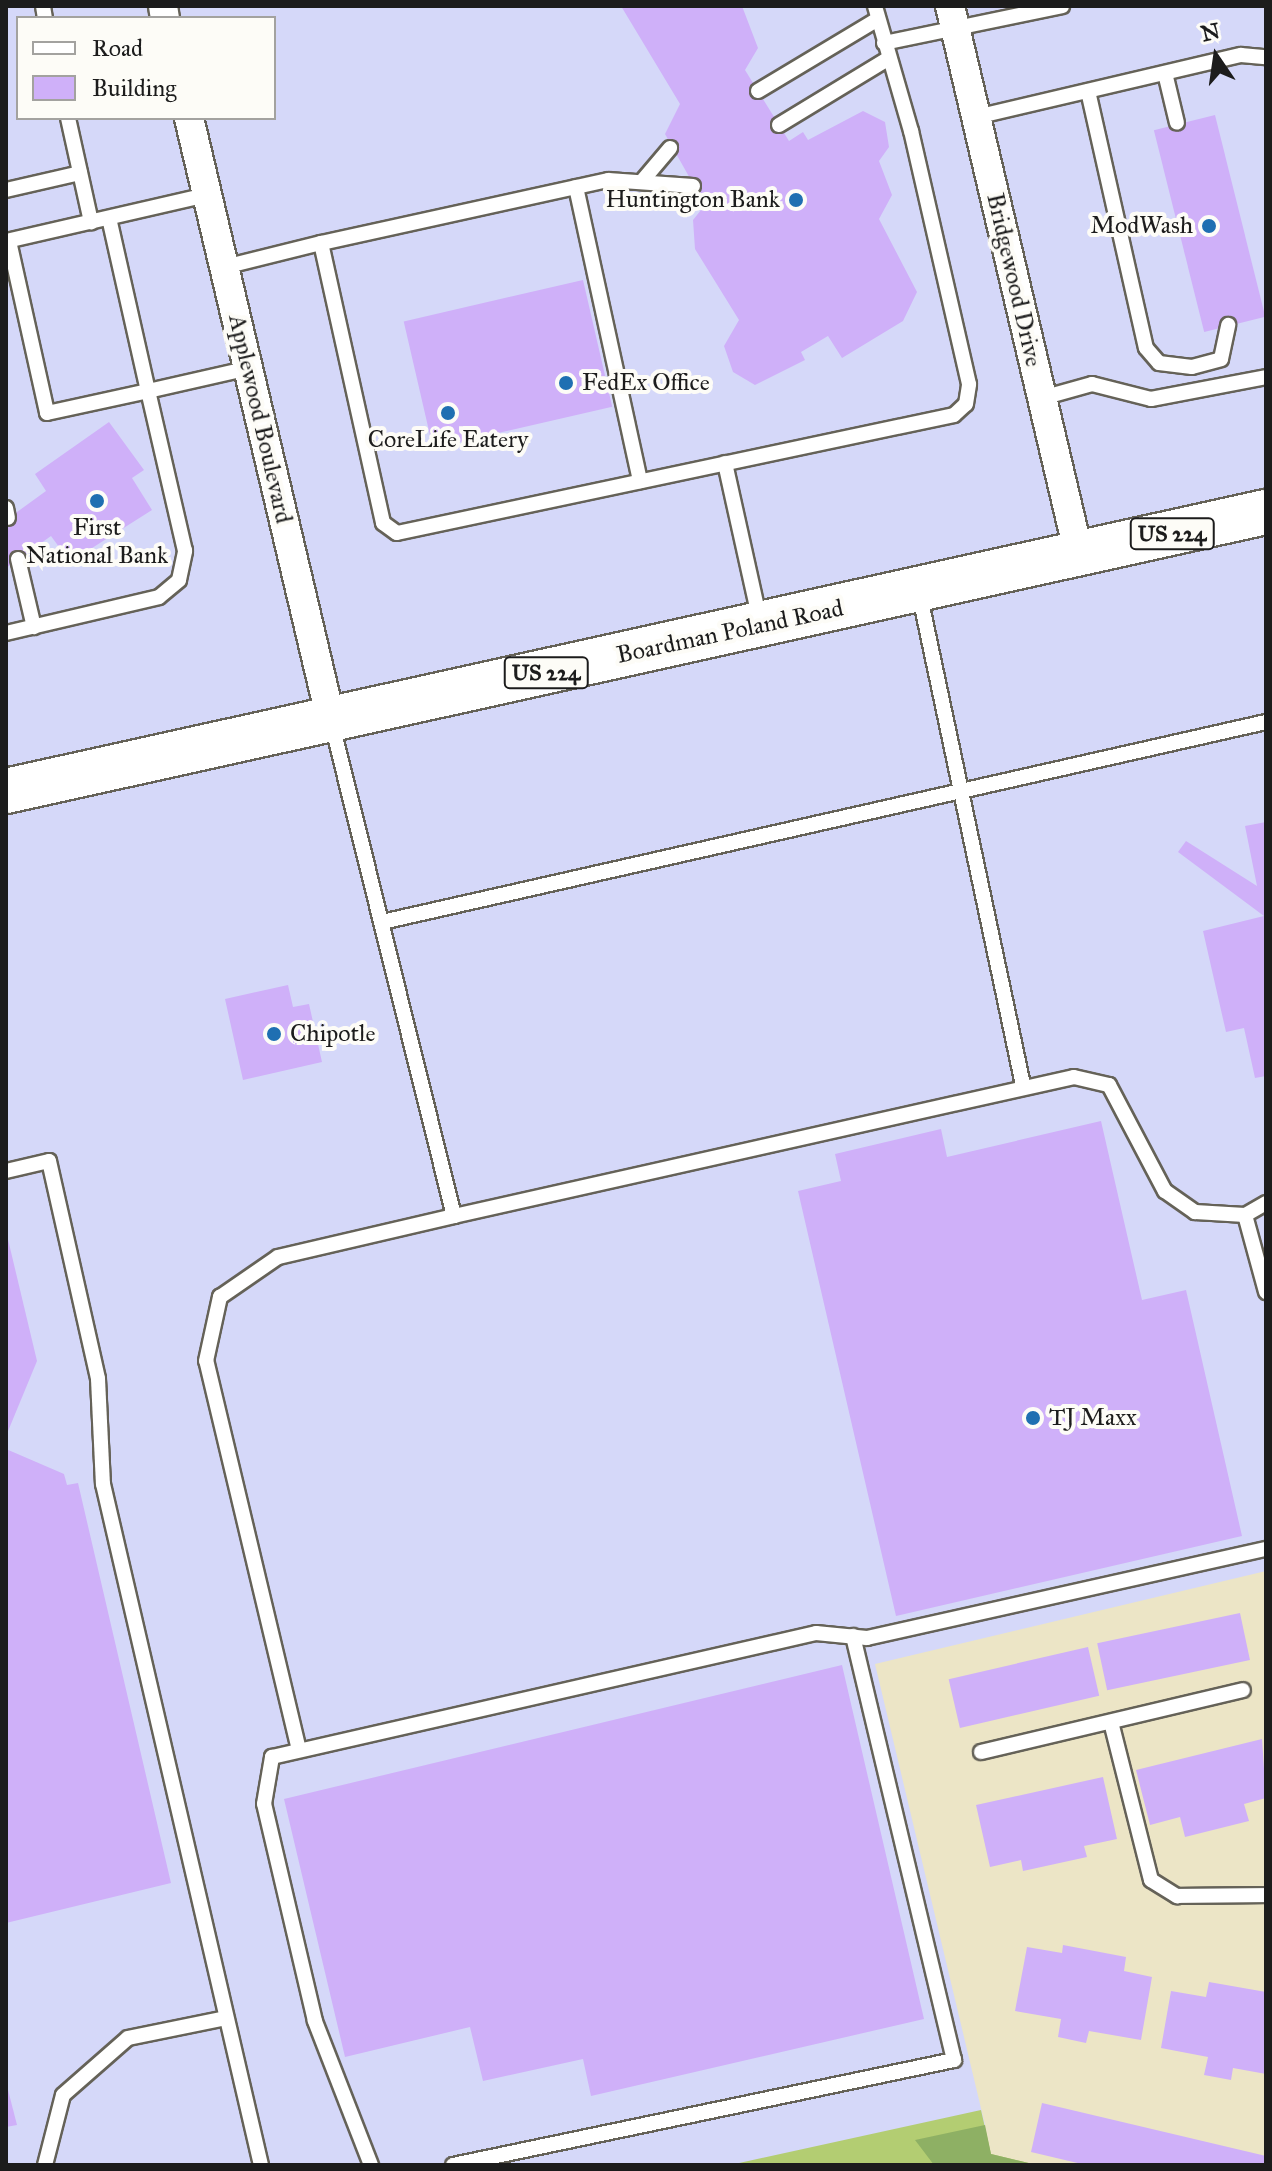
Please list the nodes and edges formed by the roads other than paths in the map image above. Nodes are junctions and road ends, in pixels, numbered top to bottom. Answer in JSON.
{"nodes":[{"id":1,"x":1062,"y":6,"type":"edge"},
{"id":2,"x":877,"y":13,"type":"edge"},
{"id":3,"x":952,"y":18,"type":"edge"},
{"id":4,"x":886,"y":50,"type":"junction"},
{"id":5,"x":1266,"y":57,"type":"edge"},
{"id":6,"x":1165,"y":73,"type":"junction"},
{"id":7,"x":758,"y":91,"type":"dead end"},
{"id":8,"x":1088,"y":91,"type":"junction"},
{"id":9,"x":976,"y":117,"type":"junction"},
{"id":10,"x":68,"y":120,"type":"edge"},
{"id":11,"x":189,"y":120,"type":"edge"},
{"id":12,"x":1177,"y":123,"type":"dead end"},
{"id":13,"x":779,"y":125,"type":"dead end"},
{"id":14,"x":670,"y":148,"type":"dead end"},
{"id":15,"x":80,"y":173,"type":"junction"},
{"id":16,"x":643,"y":180,"type":"junction"},
{"id":17,"x":693,"y":186,"type":"dead end"},
{"id":18,"x":576,"y":187,"type":"junction"},
{"id":19,"x":6,"y":190,"type":"edge"},
{"id":20,"x":207,"y":195,"type":"junction"},
{"id":21,"x":109,"y":218,"type":"junction"},
{"id":22,"x":91,"y":222,"type":"junction"},
{"id":23,"x":8,"y":241,"type":"edge"},
{"id":24,"x":321,"y":243,"type":"junction"},
{"id":25,"x":224,"y":267,"type":"junction"},
{"id":26,"x":1228,"y":325,"type":"dead end"},
{"id":27,"x":249,"y":368,"type":"junction"},
{"id":28,"x":1266,"y":377,"type":"edge"},
{"id":29,"x":148,"y":391,"type":"junction"},
{"id":30,"x":1042,"y":398,"type":"junction"},
{"id":31,"x":725,"y":463,"type":"junction"},
{"id":32,"x":640,"y":481,"type":"junction"},
{"id":33,"x":1266,"y":512,"type":"edge"},
{"id":34,"x":1079,"y":555,"type":"junction"},
{"id":35,"x":18,"y":559,"type":"dead end"},
{"id":36,"x":919,"y":590,"type":"junction"},
{"id":37,"x":761,"y":625,"type":"junction"},
{"id":38,"x":34,"y":627,"type":"junction"},
{"id":39,"x":6,"y":633,"type":"edge"},
{"id":40,"x":331,"y":720,"type":"junction"},
{"id":41,"x":1266,"y":722,"type":"edge"},
{"id":42,"x":6,"y":791,"type":"edge"},
{"id":43,"x":962,"y":792,"type":"junction"},
{"id":44,"x":382,"y":922,"type":"junction"},
{"id":45,"x":1023,"y":1085,"type":"junction"},
{"id":46,"x":6,"y":1171,"type":"edge"},
{"id":47,"x":1266,"y":1203,"type":"edge"},
{"id":48,"x":1245,"y":1215,"type":"junction"},
{"id":49,"x":454,"y":1216,"type":"junction"},
{"id":50,"x":1266,"y":1292,"type":"edge"},
{"id":51,"x":1266,"y":1549,"type":"edge"},
{"id":52,"x":853,"y":1636,"type":"junction"},
{"id":53,"x":1243,"y":1690,"type":"dead end"},
{"id":54,"x":1111,"y":1722,"type":"junction"},
{"id":55,"x":299,"y":1750,"type":"junction"},
{"id":56,"x":981,"y":1752,"type":"dead end"},
{"id":57,"x":1266,"y":1895,"type":"edge"},
{"id":58,"x":226,"y":2018,"type":"junction"},
{"id":59,"x":45,"y":2165,"type":"edge"},
{"id":60,"x":261,"y":2165,"type":"edge"},
{"id":61,"x":371,"y":2165,"type":"edge"},
{"id":62,"x":453,"y":2165,"type":"edge"}],
"edges":[{"from":1,"to":3,"type":"lane"},
{"from":2,"to":4,"type":"lane"},
{"from":2,"to":7,"type":"lane"},
{"from":3,"to":4,"type":"lane"},
{"from":3,"to":9,"type":"street","name":"Bridgewood Drive"},
{"from":4,"to":13,"type":"lane"},
{"from":4,"to":31,"type":"lane"},
{"from":5,"to":6,"type":"lane"},
{"from":6,"to":8,"type":"lane"},
{"from":6,"to":12,"type":"lane"},
{"from":8,"to":9,"type":"lane"},
{"from":8,"to":26,"type":"lane"},
{"from":9,"to":30,"type":"street","name":"Bridgewood Drive"},
{"from":10,"to":15,"type":"lane"},
{"from":11,"to":20,"type":"street","name":"Applewood Boulevard"},
{"from":14,"to":16,"type":"lane"},
{"from":15,"to":19,"type":"lane"},
{"from":15,"to":22,"type":"lane"},
{"from":16,"to":17,"type":"lane"},
{"from":16,"to":18,"type":"lane"},
{"from":18,"to":24,"type":"lane"},
{"from":18,"to":32,"type":"lane"},
{"from":20,"to":21,"type":"lane"},
{"from":20,"to":25,"type":"street","name":"Applewood Boulevard"},
{"from":21,"to":22,"type":"lane"},
{"from":21,"to":29,"type":"lane"},
{"from":22,"to":23,"type":"lane"},
{"from":23,"to":29,"type":"lane"},
{"from":24,"to":25,"type":"lane"},
{"from":24,"to":32,"type":"lane"},
{"from":25,"to":27,"type":"street","name":"Applewood Boulevard"},
{"from":27,"to":29,"type":"lane"},
{"from":27,"to":40,"type":"street","name":"Applewood Boulevard"},
{"from":28,"to":30,"type":"lane"},
{"from":29,"to":38,"type":"lane"},
{"from":30,"to":34,"type":"street","name":"Bridgewood Drive"},
{"from":31,"to":32,"type":"lane"},
{"from":31,"to":37,"type":"lane"},
{"from":33,"to":34,"type":"main road","name":"Boardman Poland Road","number":"US 224"},
{"from":34,"to":36,"type":"main road","name":"Boardman Poland Road","number":"US 224"},
{"from":35,"to":38,"type":"lane"},
{"from":36,"to":37,"type":"main road","name":"Boardman Poland Road","number":"US 224"},
{"from":36,"to":43,"type":"lane"},
{"from":37,"to":40,"type":"main road","name":"Boardman Poland Road","number":"US 224"},
{"from":38,"to":39,"type":"lane"},
{"from":40,"to":42,"type":"main road","name":"Boardman Poland Road","number":"US 224"},
{"from":40,"to":44,"type":"lane"},
{"from":41,"to":43,"type":"lane"},
{"from":43,"to":44,"type":"lane"},
{"from":43,"to":45,"type":"lane"},
{"from":44,"to":49,"type":"lane"},
{"from":45,"to":48,"type":"lane"},
{"from":45,"to":49,"type":"lane"},
{"from":46,"to":58,"type":"lane"},
{"from":47,"to":48,"type":"lane"},
{"from":48,"to":50,"type":"lane"},
{"from":49,"to":55,"type":"lane"},
{"from":51,"to":52,"type":"lane"},
{"from":52,"to":55,"type":"lane"},
{"from":52,"to":62,"type":"lane"},
{"from":53,"to":54,"type":"lane"},
{"from":54,"to":56,"type":"lane"},
{"from":54,"to":57,"type":"lane"},
{"from":55,"to":61,"type":"lane"},
{"from":58,"to":59,"type":"lane"},
{"from":58,"to":60,"type":"lane"}]}
